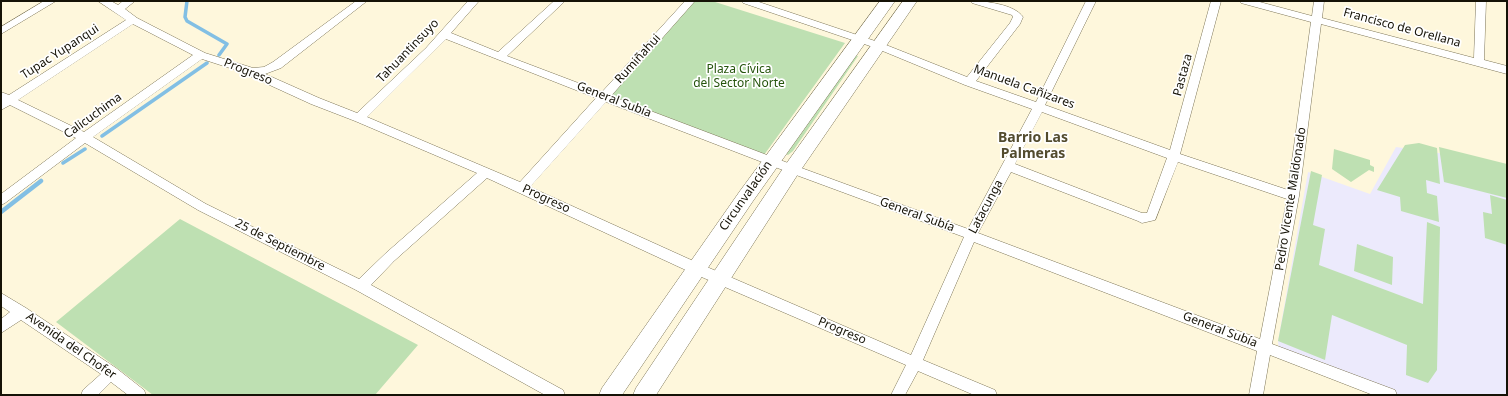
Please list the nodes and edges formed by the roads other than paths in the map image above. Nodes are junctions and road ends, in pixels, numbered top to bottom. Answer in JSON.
{"nodes":[{"id":1,"x":51,"y":1,"type":"edge"},
{"id":2,"x":103,"y":1,"type":"edge"},
{"id":3,"x":130,"y":1,"type":"edge"},
{"id":4,"x":474,"y":1,"type":"edge"},
{"id":5,"x":560,"y":1,"type":"edge"},
{"id":6,"x":690,"y":1,"type":"edge"},
{"id":7,"x":746,"y":1,"type":"edge"},
{"id":8,"x":888,"y":1,"type":"edge"},
{"id":9,"x":910,"y":1,"type":"edge"},
{"id":10,"x":975,"y":1,"type":"edge"},
{"id":11,"x":1091,"y":1,"type":"edge"},
{"id":12,"x":1216,"y":1,"type":"edge"},
{"id":13,"x":1244,"y":1,"type":"edge"},
{"id":14,"x":1319,"y":1,"type":"edge"},
{"id":15,"x":1481,"y":1,"type":"edge"},
{"id":16,"x":359,"y":2,"type":"edge"},
{"id":17,"x":118,"y":9,"type":"junction"},
{"id":18,"x":1316,"y":19,"type":"junction"},
{"id":19,"x":133,"y":20,"type":"junction"},
{"id":20,"x":1,"y":31,"type":"edge"},
{"id":21,"x":444,"y":34,"type":"junction"},
{"id":22,"x":859,"y":39,"type":"junction"},
{"id":23,"x":877,"y":45,"type":"junction"},
{"id":24,"x":201,"y":55,"type":"junction"},
{"id":25,"x":499,"y":57,"type":"junction"},
{"id":26,"x":1479,"y":62,"type":"junction"},
{"id":27,"x":277,"y":65,"type":"junction"},
{"id":28,"x":1507,"y":70,"type":"edge"},
{"id":29,"x":252,"y":72,"type":"junction"},
{"id":30,"x":969,"y":82,"type":"junction"},
{"id":31,"x":277,"y":84,"type":"junction"},
{"id":32,"x":604,"y":96,"type":"junction"},
{"id":33,"x":4,"y":101,"type":"edge"},
{"id":34,"x":1039,"y":107,"type":"junction"},
{"id":35,"x":359,"y":118,"type":"junction"},
{"id":36,"x":85,"y":137,"type":"junction"},
{"id":37,"x":1174,"y":156,"type":"junction"},
{"id":38,"x":770,"y":161,"type":"junction"},
{"id":39,"x":1008,"y":166,"type":"junction"},
{"id":40,"x":792,"y":169,"type":"junction"},
{"id":41,"x":485,"y":173,"type":"junction"},
{"id":42,"x":522,"y":188,"type":"junction"},
{"id":43,"x":1293,"y":196,"type":"junction"},
{"id":44,"x":1,"y":200,"type":"edge"},
{"id":45,"x":971,"y":234,"type":"junction"},
{"id":46,"x":695,"y":268,"type":"junction"},
{"id":47,"x":720,"y":279,"type":"junction"},
{"id":48,"x":361,"y":286,"type":"junction"},
{"id":49,"x":1,"y":299,"type":"edge"},
{"id":50,"x":21,"y":312,"type":"junction"},
{"id":51,"x":1,"y":327,"type":"edge"},
{"id":52,"x":1264,"y":347,"type":"junction"},
{"id":53,"x":915,"y":362,"type":"junction"},
{"id":54,"x":110,"y":373,"type":"junction"},
{"id":55,"x":88,"y":395,"type":"edge"},
{"id":56,"x":140,"y":395,"type":"edge"},
{"id":57,"x":558,"y":395,"type":"edge"},
{"id":58,"x":610,"y":395,"type":"edge"},
{"id":59,"x":644,"y":395,"type":"edge"},
{"id":60,"x":898,"y":395,"type":"edge"},
{"id":61,"x":990,"y":395,"type":"edge"},
{"id":62,"x":1256,"y":395,"type":"edge"},
{"id":63,"x":1390,"y":395,"type":"edge"}],
"edges":[{"from":1,"to":20,"type":"street"},
{"from":2,"to":17,"type":"street","name":"Progreso"},
{"from":3,"to":17,"type":"street"},
{"from":4,"to":21,"type":"street","name":"Tahuantinsuyo"},
{"from":5,"to":25,"type":"street"},
{"from":6,"to":32,"type":"street","name":"Rumiñahui"},
{"from":7,"to":22,"type":"street","name":"Manuela Cañizares"},
{"from":8,"to":22,"type":"main road","name":"Circunvalación"},
{"from":9,"to":23,"type":"main road","name":"Circunvalación"},
{"from":10,"to":30,"type":"street"},
{"from":11,"to":34,"type":"street","name":"Latacunga"},
{"from":12,"to":37,"type":"street","name":"Pastaza"},
{"from":13,"to":18,"type":"street","name":"Francisco de Orellana"},
{"from":14,"to":18,"type":"street","name":"Pedro Vicente Maldonado"},
{"from":15,"to":26,"type":"street"},
{"from":16,"to":27,"type":"street"},
{"from":17,"to":19,"type":"street","name":"Progreso"},
{"from":18,"to":26,"type":"street","name":"Francisco de Orellana"},
{"from":18,"to":43,"type":"street","name":"Pedro Vicente Maldonado"},
{"from":19,"to":24,"type":"street","name":"Progreso"},
{"from":19,"to":33,"type":"street","name":"Tupac Yupanqui"},
{"from":21,"to":25,"type":"street","name":"General Subía"},
{"from":21,"to":35,"type":"street","name":"Tahuantinsuyo"},
{"from":22,"to":23,"type":"street","name":"Manuela Cañizares"},
{"from":22,"to":38,"type":"main road","name":"Circunvalación"},
{"from":23,"to":30,"type":"street","name":"Manuela Cañizares"},
{"from":23,"to":40,"type":"main road","name":"Circunvalación"},
{"from":24,"to":29,"type":"street","name":"Progreso"},
{"from":24,"to":36,"type":"street","name":"Calicuchima"},
{"from":25,"to":32,"type":"street","name":"General Subía"},
{"from":26,"to":28,"type":"street","name":"Francisco de Orellana"},
{"from":27,"to":29,"type":"street"},
{"from":27,"to":31,"type":"street"},
{"from":29,"to":31,"type":"street","name":"Progreso"},
{"from":30,"to":34,"type":"street","name":"Manuela Cañizares"},
{"from":31,"to":35,"type":"street","name":"Progreso"},
{"from":32,"to":38,"type":"street","name":"General Subía"},
{"from":32,"to":42,"type":"street","name":"Rumiñahui"},
{"from":33,"to":36,"type":"street","name":"25 de Septiembre"},
{"from":34,"to":37,"type":"street","name":"Manuela Cañizares"},
{"from":34,"to":39,"type":"street","name":"Latacunga"},
{"from":35,"to":41,"type":"street","name":"Progreso"},
{"from":36,"to":44,"type":"street","name":"Calicuchima"},
{"from":36,"to":48,"type":"street","name":"25 de Septiembre"},
{"from":37,"to":39,"type":"street","name":"Pastaza"},
{"from":37,"to":43,"type":"street","name":"Manuela Cañizares"},
{"from":38,"to":40,"type":"street","name":"General Subía"},
{"from":38,"to":46,"type":"main road","name":"Circunvalación"},
{"from":39,"to":45,"type":"street","name":"Latacunga"},
{"from":40,"to":45,"type":"street","name":"General Subía"},
{"from":40,"to":47,"type":"main road","name":"Circunvalación"},
{"from":41,"to":42,"type":"street","name":"Progreso"},
{"from":41,"to":48,"type":"street"},
{"from":42,"to":46,"type":"street","name":"Progreso"},
{"from":43,"to":52,"type":"street","name":"Pedro Vicente Maldonado"},
{"from":45,"to":52,"type":"street","name":"General Subía"},
{"from":45,"to":53,"type":"street","name":"Latacunga"},
{"from":46,"to":47,"type":"street","name":"Progreso"},
{"from":46,"to":58,"type":"main road","name":"Circunvalación"},
{"from":47,"to":53,"type":"street","name":"Progreso"},
{"from":47,"to":59,"type":"main road","name":"Circunvalación"},
{"from":48,"to":57,"type":"street","name":"25 de Septiembre"},
{"from":49,"to":50,"type":"street","name":"Avenida del Chofer"},
{"from":50,"to":51,"type":"street"},
{"from":50,"to":54,"type":"street","name":"Avenida del Chofer"},
{"from":52,"to":62,"type":"street","name":"Pedro Vicente Maldonado"},
{"from":52,"to":63,"type":"street","name":"General Subía"},
{"from":53,"to":60,"type":"street","name":"Latacunga"},
{"from":53,"to":61,"type":"street","name":"Progreso"},
{"from":54,"to":55,"type":"street"},
{"from":54,"to":56,"type":"street","name":"Avenida del Chofer"}]}
